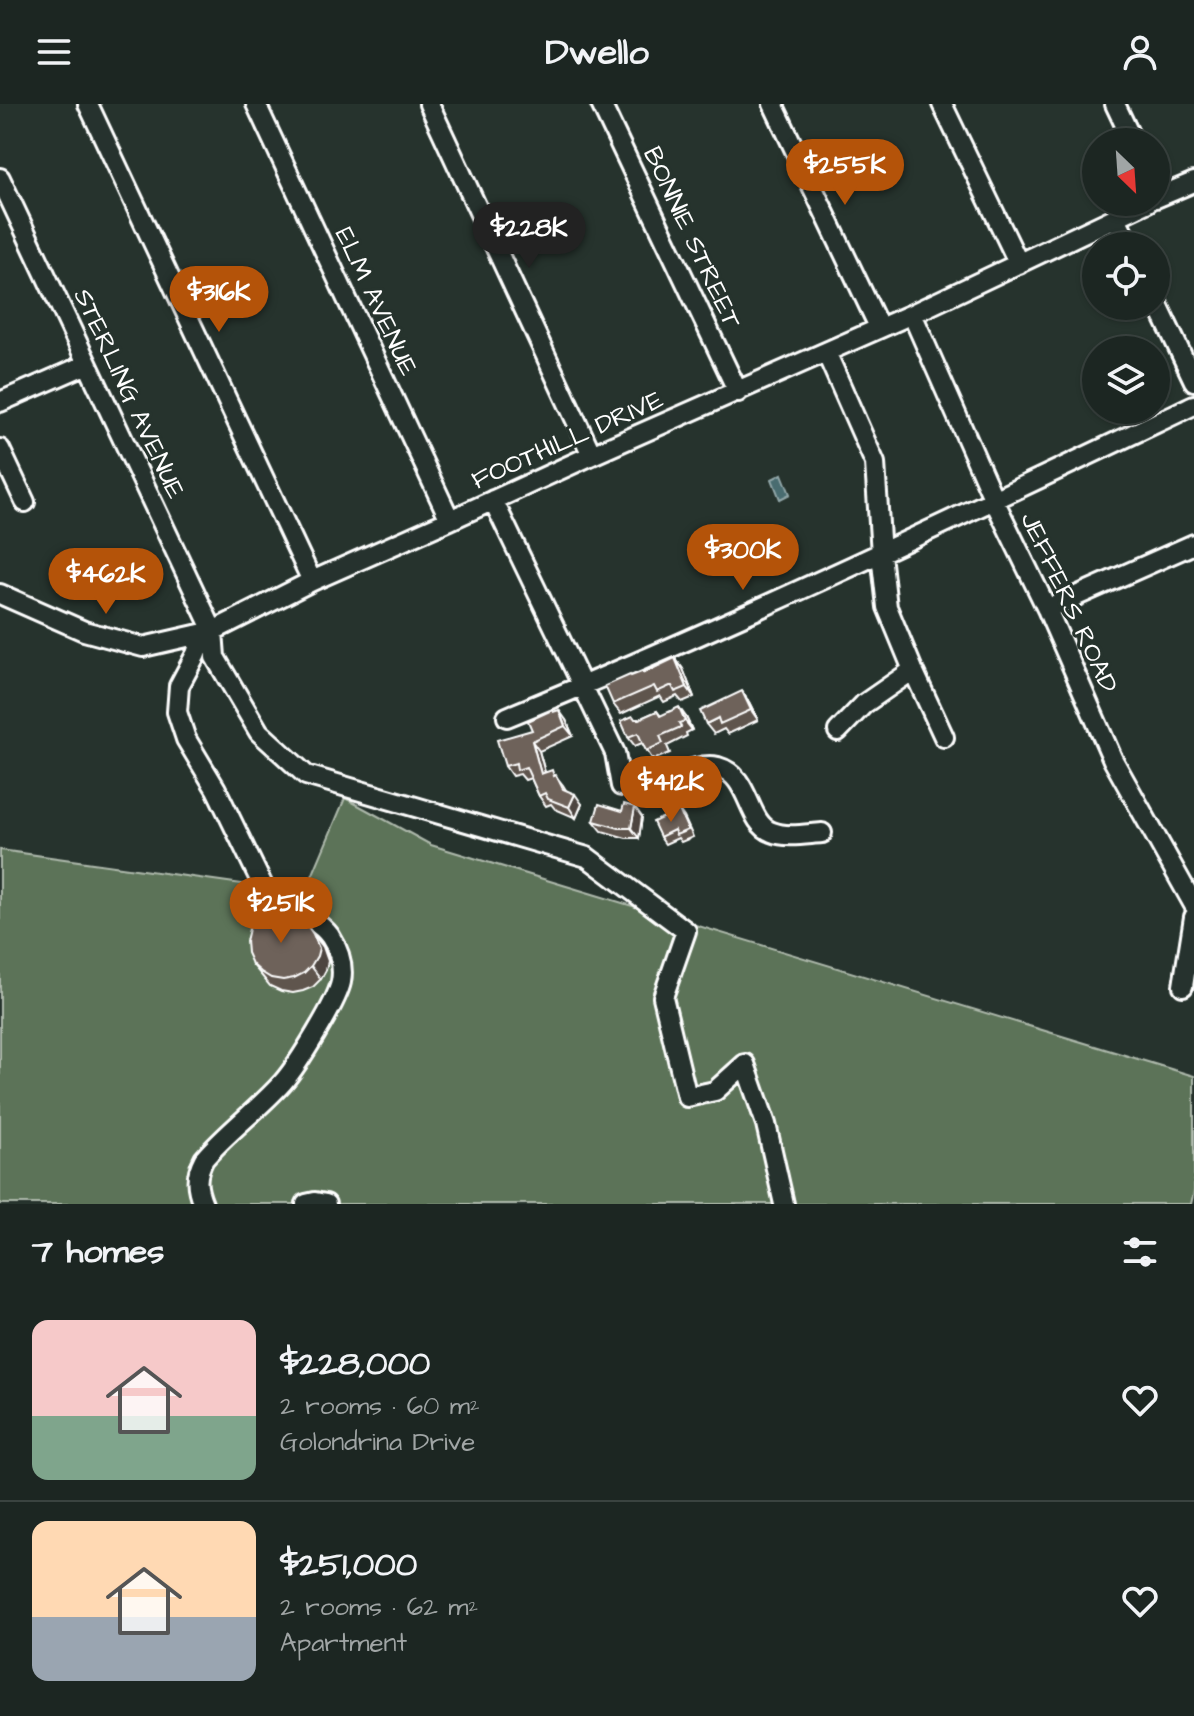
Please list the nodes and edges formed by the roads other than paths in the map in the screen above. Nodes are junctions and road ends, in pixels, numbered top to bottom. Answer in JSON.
{"nodes":[{"id":1,"x":88,"y":104,"type":"edge"},
{"id":2,"x":256,"y":104,"type":"edge"},
{"id":3,"x":429,"y":104,"type":"edge"},
{"id":4,"x":601,"y":104,"type":"edge"},
{"id":5,"x":773,"y":104,"type":"edge"},
{"id":6,"x":942,"y":104,"type":"edge"},
{"id":7,"x":1115,"y":104,"type":"edge"},
{"id":8,"x":1126,"y":128,"type":"edge"},
{"id":9,"x":0,"y":178,"type":"edge"},
{"id":10,"x":1194,"y":182,"type":"edge"},
{"id":11,"x":1170,"y":191,"type":"edge"},
{"id":12,"x":1120,"y":216,"type":"edge"},
{"id":13,"x":1116,"y":218,"type":"junction"},
{"id":14,"x":1123,"y":232,"type":"edge"},
{"id":15,"x":1019,"y":264,"type":"junction"},
{"id":16,"x":912,"y":314,"type":"junction"},
{"id":17,"x":1165,"y":320,"type":"edge"},
{"id":18,"x":879,"y":327,"type":"junction"},
{"id":19,"x":826,"y":352,"type":"junction"},
{"id":20,"x":87,"y":364,"type":"junction"},
{"id":21,"x":1194,"y":381,"type":"edge"},
{"id":22,"x":738,"y":392,"type":"junction"},
{"id":23,"x":0,"y":402,"type":"edge"},
{"id":24,"x":1194,"y":405,"type":"edge"},
{"id":25,"x":0,"y":449,"type":"edge"},
{"id":26,"x":592,"y":455,"type":"junction"},
{"id":27,"x":493,"y":500,"type":"junction"},
{"id":28,"x":994,"y":500,"type":"junction"},
{"id":29,"x":25,"y":502,"type":"dead end"},
{"id":30,"x":450,"y":520,"type":"junction"},
{"id":31,"x":1194,"y":544,"type":"edge"},
{"id":32,"x":881,"y":554,"type":"junction"},
{"id":33,"x":312,"y":581,"type":"junction"},
{"id":34,"x":0,"y":594,"type":"edge"},
{"id":35,"x":1047,"y":609,"type":"junction"},
{"id":36,"x":208,"y":632,"type":"junction"},
{"id":37,"x":913,"y":670,"type":"junction"},
{"id":38,"x":582,"y":686,"type":"junction"},
{"id":39,"x":507,"y":717,"type":"dead end"},
{"id":40,"x":838,"y":731,"type":"dead end"},
{"id":41,"x":944,"y":737,"type":"dead end"},
{"id":42,"x":822,"y":833,"type":"dead end"},
{"id":43,"x":1194,"y":905,"type":"edge"},
{"id":44,"x":1194,"y":917,"type":"edge"},
{"id":45,"x":1183,"y":986,"type":"dead end"},
{"id":46,"x":203,"y":1204,"type":"edge"},
{"id":47,"x":306,"y":1204,"type":"edge"},
{"id":48,"x":326,"y":1204,"type":"edge"},
{"id":49,"x":784,"y":1204,"type":"edge"}],
"edges":[{"from":1,"to":33,"type":"street"},
{"from":2,"to":30,"type":"street","name":"ELM AVENUE"},
{"from":3,"to":26,"type":"street"},
{"from":4,"to":22,"type":"street","name":"BONNIE STREET"},
{"from":5,"to":18,"type":"street"},
{"from":6,"to":15,"type":"street"},
{"from":7,"to":8,"type":"street"},
{"from":9,"to":20,"type":"street","name":"STERLING AVENUE"},
{"from":10,"to":11,"type":"street","name":"FOOTHILL DRIVE"},
{"from":12,"to":13,"type":"street","name":"FOOTHILL DRIVE"},
{"from":13,"to":14,"type":"street"},
{"from":13,"to":15,"type":"street","name":"FOOTHILL DRIVE"},
{"from":15,"to":16,"type":"street","name":"FOOTHILL DRIVE"},
{"from":16,"to":18,"type":"street","name":"FOOTHILL DRIVE"},
{"from":16,"to":28,"type":"street","name":"JEFFERS ROAD"},
{"from":17,"to":21,"type":"street"},
{"from":18,"to":19,"type":"street","name":"FOOTHILL DRIVE"},
{"from":19,"to":22,"type":"street","name":"FOOTHILL DRIVE"},
{"from":19,"to":32,"type":"street"},
{"from":20,"to":23,"type":"street"},
{"from":20,"to":36,"type":"street","name":"STERLING AVENUE"},
{"from":22,"to":26,"type":"street","name":"FOOTHILL DRIVE"},
{"from":24,"to":28,"type":"street"},
{"from":25,"to":29,"type":"street"},
{"from":26,"to":27,"type":"street","name":"FOOTHILL DRIVE"},
{"from":27,"to":30,"type":"street","name":"FOOTHILL DRIVE"},
{"from":27,"to":38,"type":"street"},
{"from":28,"to":32,"type":"street"},
{"from":28,"to":35,"type":"street","name":"JEFFERS ROAD"},
{"from":30,"to":33,"type":"street","name":"FOOTHILL DRIVE"},
{"from":31,"to":35,"type":"street"},
{"from":32,"to":37,"type":"street"},
{"from":32,"to":38,"type":"street"},
{"from":33,"to":36,"type":"street","name":"FOOTHILL DRIVE"},
{"from":34,"to":36,"type":"street","name":"FOOTHILL DRIVE"},
{"from":35,"to":43,"type":"street","name":"JEFFERS ROAD"},
{"from":36,"to":46,"type":"street"},
{"from":36,"to":49,"type":"street","name":"STERLING AVENUE"},
{"from":37,"to":40,"type":"street"},
{"from":37,"to":41,"type":"street"},
{"from":38,"to":39,"type":"street"},
{"from":38,"to":42,"type":"street"},
{"from":44,"to":45,"type":"street"},
{"from":47,"to":48,"type":"street"}]}
